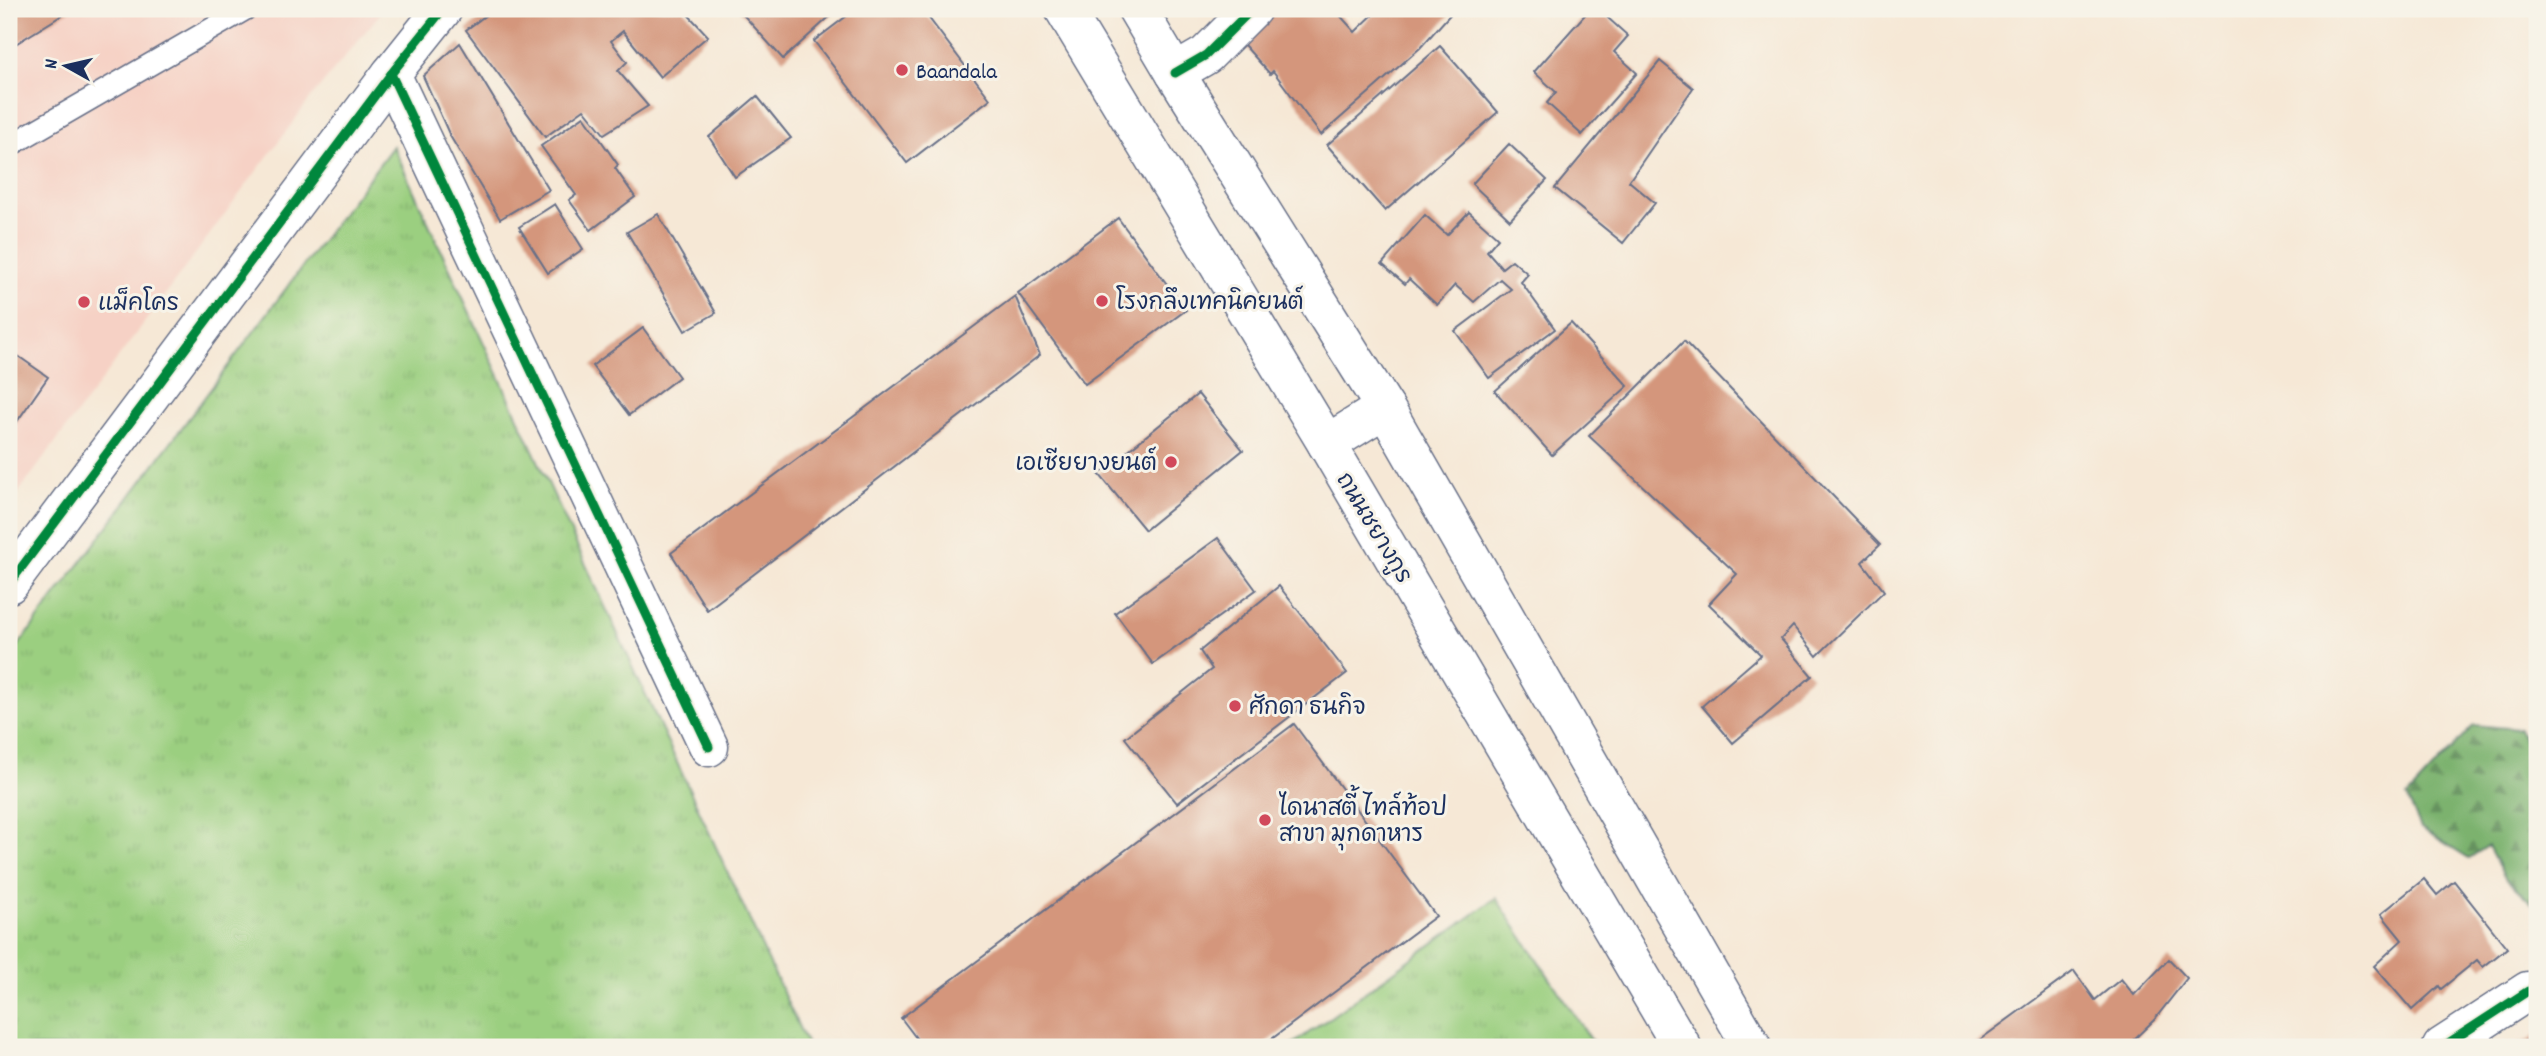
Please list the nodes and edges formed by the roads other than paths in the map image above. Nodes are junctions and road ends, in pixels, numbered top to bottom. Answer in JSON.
{"nodes":[{"id":1,"x":246,"y":9,"type":"edge"},
{"id":2,"x":443,"y":9,"type":"edge"},
{"id":3,"x":1064,"y":9,"type":"edge"},
{"id":4,"x":1137,"y":9,"type":"edge"},
{"id":5,"x":1252,"y":9,"type":"edge"},
{"id":6,"x":1175,"y":73,"type":"junction"},
{"id":7,"x":391,"y":74,"type":"junction"},
{"id":8,"x":9,"y":146,"type":"edge"},
{"id":9,"x":1385,"y":408,"type":"junction"},
{"id":10,"x":1326,"y":444,"type":"junction"},
{"id":11,"x":9,"y":584,"type":"edge"},
{"id":12,"x":709,"y":747,"type":"dead end"},
{"id":13,"x":2528,"y":991,"type":"dead end"},
{"id":14,"x":1682,"y":1047,"type":"edge"},
{"id":15,"x":1752,"y":1047,"type":"edge"},
{"id":16,"x":2442,"y":1047,"type":"edge"}],
"edges":[{"from":1,"to":8,"type":"lane"},
{"from":2,"to":7,"type":"main road"},
{"from":3,"to":10,"type":"main road","name":"ถนนชยางกูร"},
{"from":4,"to":6,"type":"main road"},
{"from":5,"to":6,"type":"main road"},
{"from":6,"to":9,"type":"main road"},
{"from":7,"to":11,"type":"main road"},
{"from":7,"to":12,"type":"main road"},
{"from":9,"to":10,"type":"main road"},
{"from":9,"to":15,"type":"main road"},
{"from":10,"to":14,"type":"main road","name":"ถนนชยางกูร"},
{"from":13,"to":16,"type":"main road"}]}
